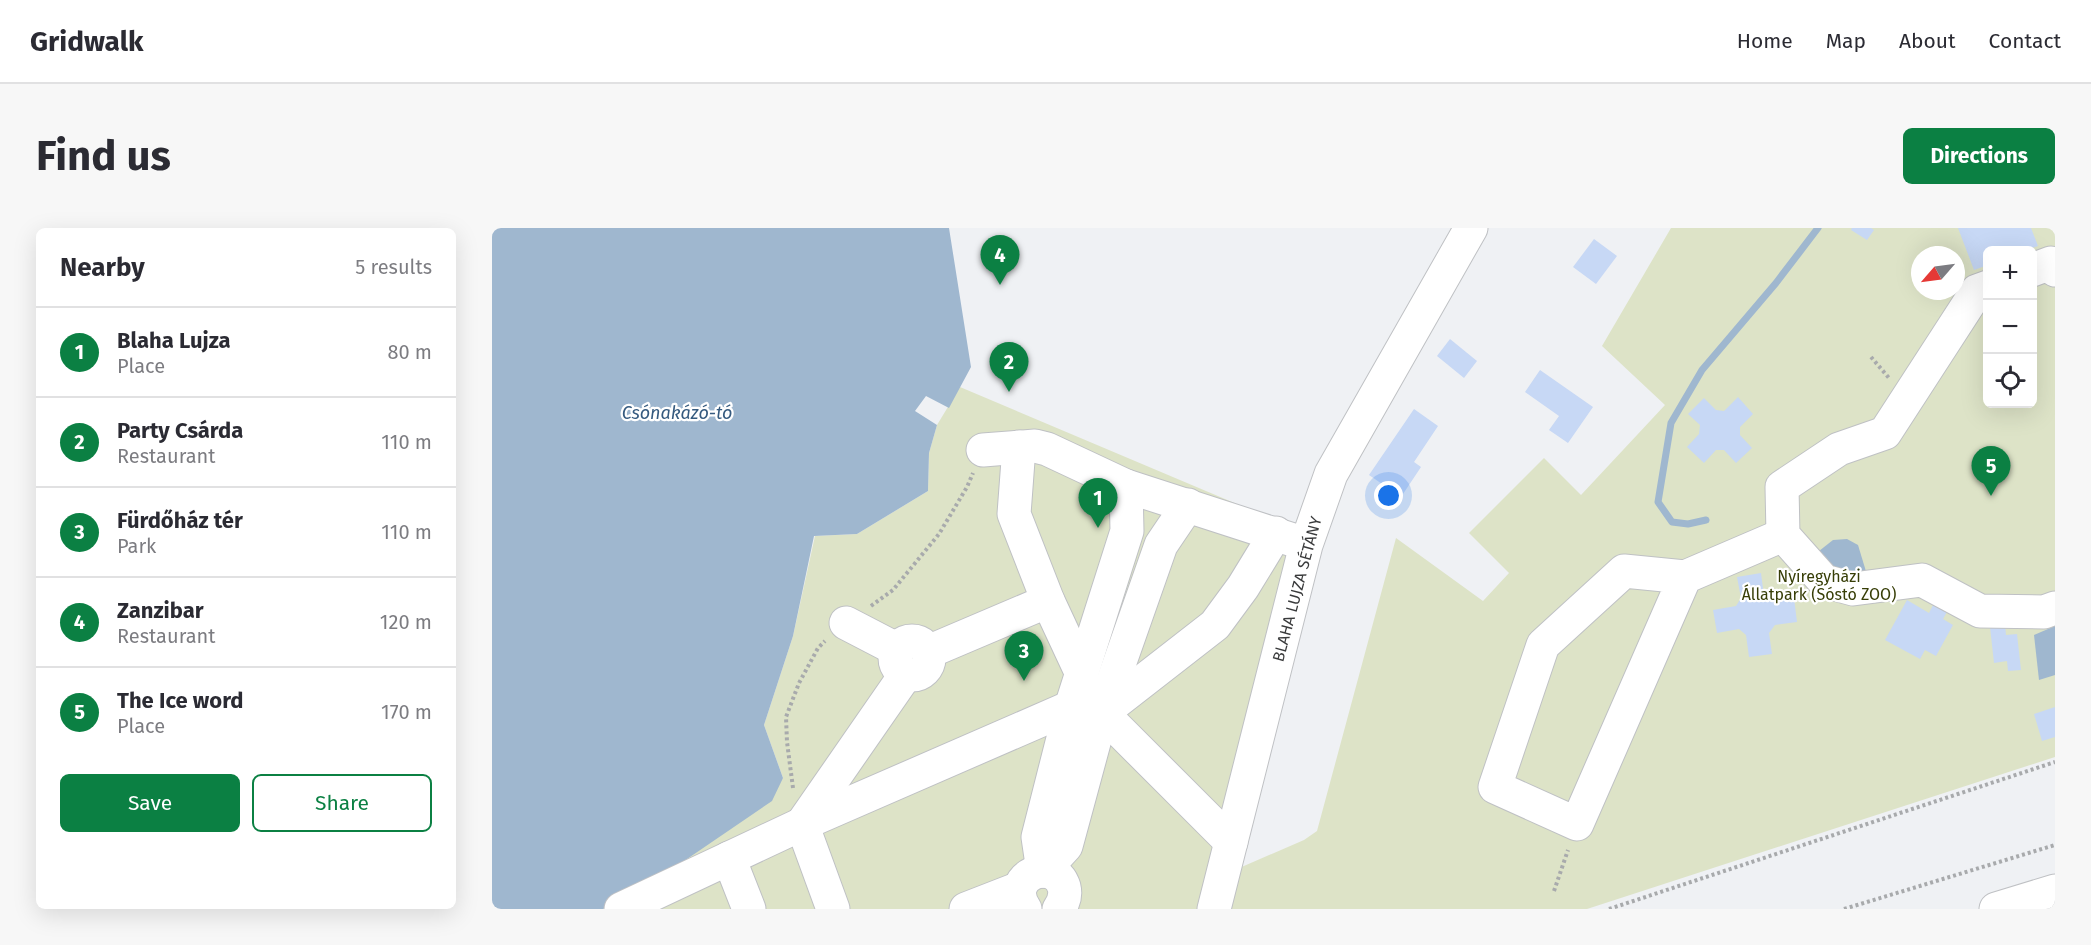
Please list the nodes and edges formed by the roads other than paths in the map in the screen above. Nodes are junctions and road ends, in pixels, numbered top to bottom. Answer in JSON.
{"nodes":[{"id":1,"x":1471,"y":228,"type":"edge"},
{"id":2,"x":2037,"y":268,"type":"edge"},
{"id":3,"x":2055,"y":270,"type":"edge"},
{"id":4,"x":1983,"y":289,"type":"edge"},
{"id":5,"x":1019,"y":447,"type":"junction"},
{"id":6,"x":983,"y":450,"type":"dead end"},
{"id":7,"x":1126,"y":486,"type":"junction"},
{"id":8,"x":1188,"y":505,"type":"junction"},
{"id":9,"x":1127,"y":531,"type":"junction"},
{"id":10,"x":1276,"y":533,"type":"junction"},
{"id":11,"x":1783,"y":535,"type":"junction"},
{"id":12,"x":1161,"y":545,"type":"junction"},
{"id":13,"x":1306,"y":545,"type":"junction"},
{"id":14,"x":1685,"y":577,"type":"junction"},
{"id":15,"x":1048,"y":601,"type":"junction"},
{"id":16,"x":2055,"y":609,"type":"edge"},
{"id":17,"x":846,"y":623,"type":"dead end"},
{"id":18,"x":911,"y":658,"type":"junction"},
{"id":19,"x":1082,"y":674,"type":"junction"},
{"id":20,"x":1087,"y":710,"type":"junction"},
{"id":21,"x":802,"y":824,"type":"junction"},
{"id":22,"x":1232,"y":842,"type":"junction"},
{"id":23,"x":729,"y":858,"type":"junction"},
{"id":24,"x":2055,"y":891,"type":"edge"},
{"id":25,"x":1028,"y":897,"type":"edge"},
{"id":26,"x":664,"y":900,"type":"edge"},
{"id":27,"x":621,"y":909,"type":"edge"},
{"id":28,"x":748,"y":909,"type":"edge"},
{"id":29,"x":833,"y":909,"type":"edge"},
{"id":30,"x":966,"y":909,"type":"edge"},
{"id":31,"x":1059,"y":909,"type":"edge"},
{"id":32,"x":1214,"y":909,"type":"edge"},
{"id":33,"x":1996,"y":909,"type":"edge"}],
"edges":[{"from":1,"to":13,"type":"street","name":"BLAHA LUJZA SÉTÁNY"},
{"from":2,"to":3,"type":"street"},
{"from":4,"to":11,"type":"street"},
{"from":5,"to":6,"type":"street"},
{"from":5,"to":7,"type":"street"},
{"from":5,"to":15,"type":"street"},
{"from":7,"to":8,"type":"street"},
{"from":7,"to":9,"type":"street"},
{"from":8,"to":10,"type":"street"},
{"from":8,"to":12,"type":"street"},
{"from":9,"to":12,"type":"street"},
{"from":9,"to":19,"type":"street"},
{"from":10,"to":13,"type":"street"},
{"from":10,"to":20,"type":"street"},
{"from":11,"to":14,"type":"street"},
{"from":11,"to":16,"type":"street"},
{"from":12,"to":20,"type":"street"},
{"from":13,"to":22,"type":"street","name":"BLAHA LUJZA SÉTÁNY"},
{"from":14,"to":14,"type":"street"},
{"from":15,"to":18,"type":"street"},
{"from":15,"to":19,"type":"street"},
{"from":17,"to":18,"type":"street"},
{"from":18,"to":21,"type":"street"},
{"from":19,"to":20,"type":"street"},
{"from":20,"to":21,"type":"street"},
{"from":20,"to":22,"type":"street"},
{"from":20,"to":25,"type":"street"},
{"from":21,"to":23,"type":"street"},
{"from":21,"to":29,"type":"street"},
{"from":22,"to":32,"type":"street","name":"BLAHA LUJZA SÉTÁNY"},
{"from":23,"to":26,"type":"street"},
{"from":23,"to":28,"type":"street"},
{"from":24,"to":33,"type":"street"},
{"from":25,"to":30,"type":"street"},
{"from":25,"to":31,"type":"street"},
{"from":26,"to":27,"type":"street"}]}
